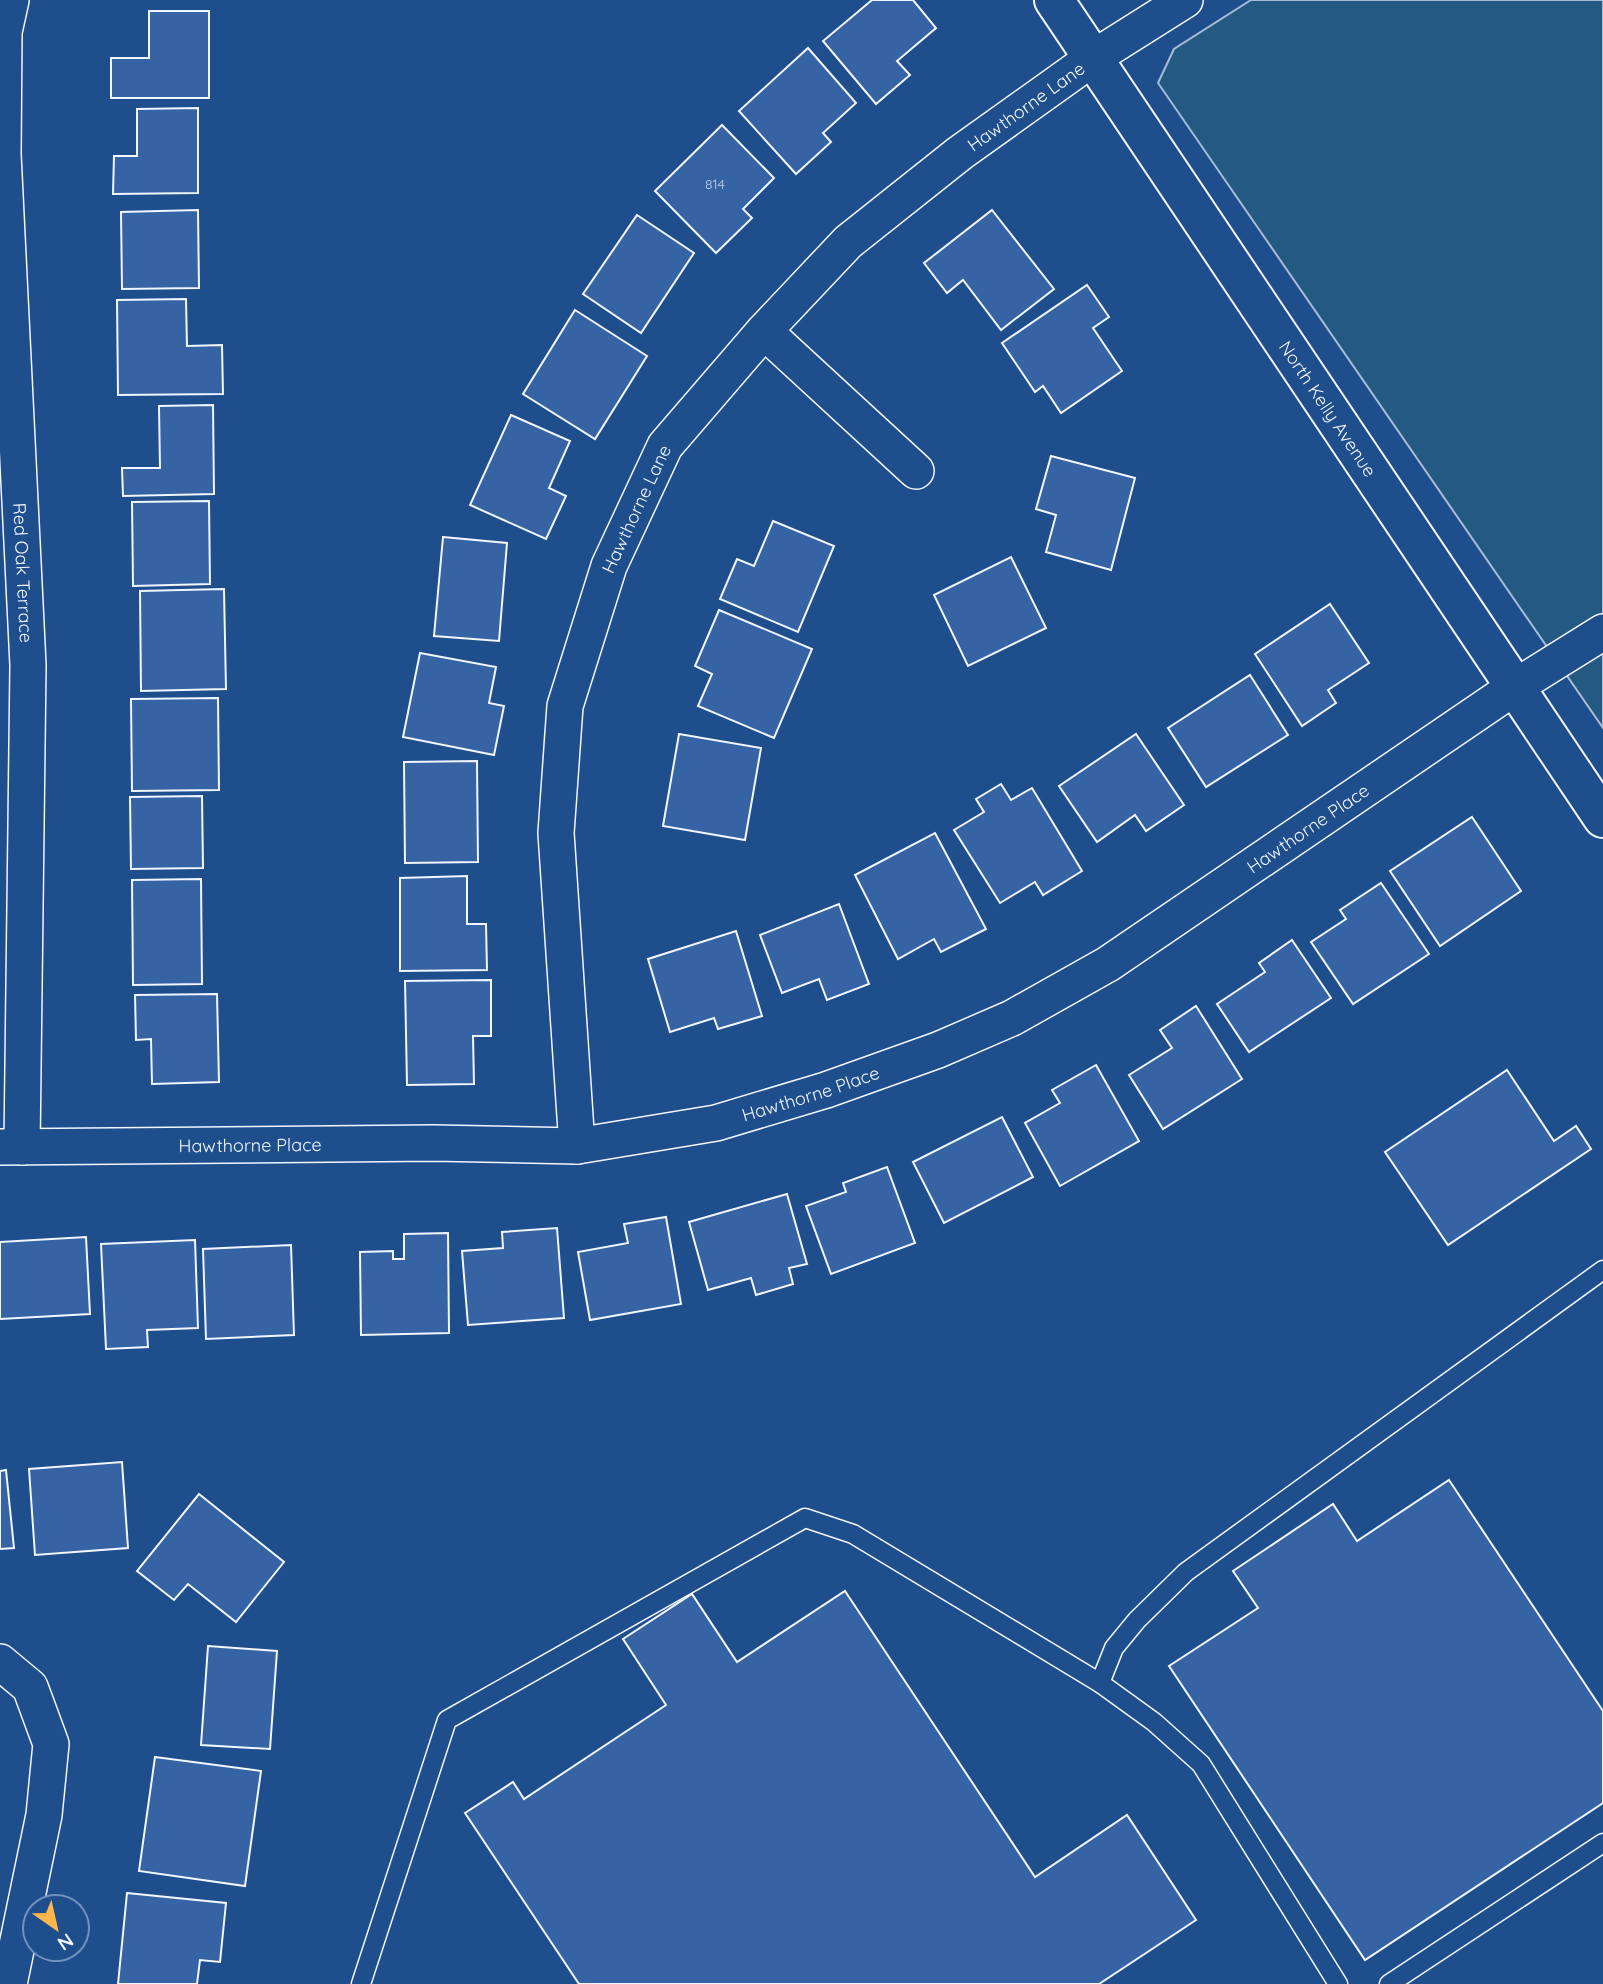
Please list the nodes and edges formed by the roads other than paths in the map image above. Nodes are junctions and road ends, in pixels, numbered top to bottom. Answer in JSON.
{"nodes":[{"id":1,"x":11,"y":0,"type":"edge"},
{"id":2,"x":1055,"y":0,"type":"edge"},
{"id":3,"x":1185,"y":0,"type":"edge"},
{"id":4,"x":1093,"y":58,"type":"junction"},
{"id":5,"x":764,"y":331,"type":"junction"},
{"id":6,"x":916,"y":471,"type":"dead end"},
{"id":7,"x":1603,"y":632,"type":"edge"},
{"id":8,"x":1514,"y":687,"type":"junction"},
{"id":9,"x":1603,"y":818,"type":"edge"},
{"id":10,"x":576,"y":1146,"type":"junction"},
{"id":11,"x":11,"y":1147,"type":"edge"},
{"id":12,"x":1603,"y":1270,"type":"edge"},
{"id":13,"x":0,"y":1662,"type":"edge"},
{"id":14,"x":1100,"y":1683,"type":"junction"},
{"id":15,"x":1603,"y":1843,"type":"edge"},
{"id":16,"x":9,"y":1984,"type":"edge"},
{"id":17,"x":361,"y":1984,"type":"edge"},
{"id":18,"x":1338,"y":1984,"type":"edge"},
{"id":19,"x":1389,"y":1984,"type":"edge"}],
"edges":[{"from":1,"to":11,"type":"street","name":"Red Oak Terrace"},
{"from":2,"to":4,"type":"main road","name":"North Kelly Avenue"},
{"from":3,"to":4,"type":"street","name":"Hawthorne Lane"},
{"from":4,"to":5,"type":"street","name":"Hawthorne Lane"},
{"from":4,"to":8,"type":"main road","name":"North Kelly Avenue"},
{"from":5,"to":6,"type":"street"},
{"from":5,"to":10,"type":"street","name":"Hawthorne Lane"},
{"from":7,"to":8,"type":"street","name":"Hawthorne Place"},
{"from":8,"to":9,"type":"main road","name":"North Kelly Avenue"},
{"from":8,"to":10,"type":"street","name":"Hawthorne Place"},
{"from":10,"to":11,"type":"street","name":"Hawthorne Place"},
{"from":12,"to":14,"type":"lane"},
{"from":13,"to":16,"type":"street"},
{"from":14,"to":17,"type":"lane"},
{"from":14,"to":18,"type":"lane"},
{"from":15,"to":19,"type":"lane"}]}
